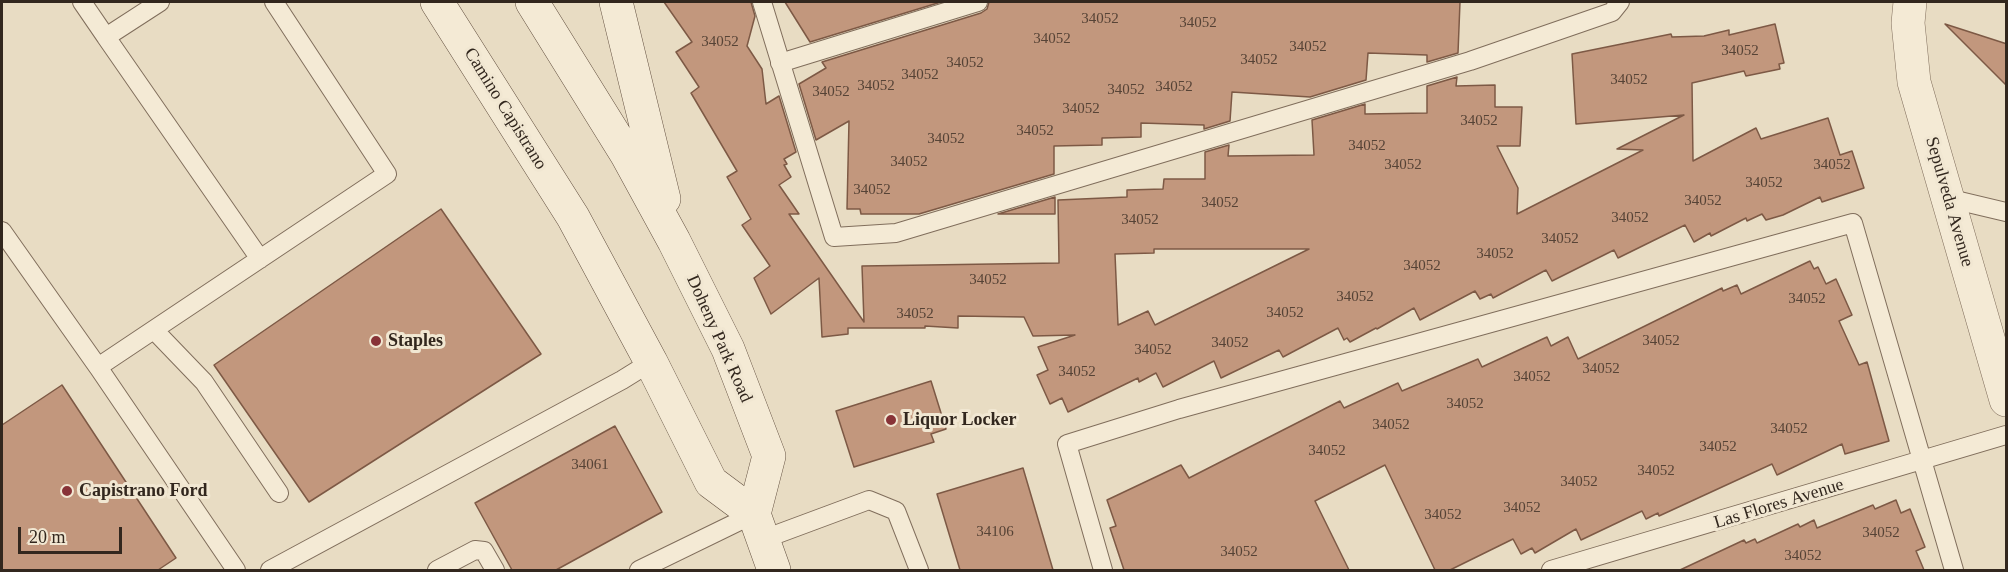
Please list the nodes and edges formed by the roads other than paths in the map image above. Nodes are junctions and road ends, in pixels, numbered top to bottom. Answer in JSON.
{"nodes":[{"id":1,"x":82,"y":2,"type":"edge"},
{"id":2,"x":160,"y":2,"type":"edge"},
{"id":3,"x":274,"y":2,"type":"edge"},
{"id":4,"x":437,"y":2,"type":"edge"},
{"id":5,"x":532,"y":2,"type":"edge"},
{"id":6,"x":616,"y":2,"type":"edge"},
{"id":7,"x":762,"y":2,"type":"edge"},
{"id":8,"x":978,"y":2,"type":"edge"},
{"id":9,"x":1620,"y":2,"type":"edge"},
{"id":10,"x":1910,"y":2,"type":"edge"},
{"id":11,"x":106,"y":37,"type":"junction"},
{"id":12,"x":780,"y":63,"type":"junction"},
{"id":13,"x":1947,"y":198,"type":"junction"},
{"id":14,"x":2007,"y":212,"type":"edge"},
{"id":15,"x":2,"y":231,"type":"edge"},
{"id":16,"x":674,"y":241,"type":"junction"},
{"id":17,"x":260,"y":259,"type":"junction"},
{"id":18,"x":154,"y":330,"type":"junction"},
{"id":19,"x":651,"y":362,"type":"junction"},
{"id":20,"x":98,"y":367,"type":"junction"},
{"id":21,"x":2007,"y":400,"type":"edge"},
{"id":22,"x":2007,"y":435,"type":"edge"},
{"id":23,"x":1922,"y":461,"type":"junction"},
{"id":24,"x":279,"y":493,"type":"dead end"},
{"id":25,"x":759,"y":527,"type":"junction"},
{"id":26,"x":644,"y":569,"type":"edge"},
{"id":27,"x":236,"y":570,"type":"edge"},
{"id":28,"x":270,"y":570,"type":"edge"},
{"id":29,"x":436,"y":570,"type":"edge"},
{"id":30,"x":495,"y":570,"type":"edge"},
{"id":31,"x":774,"y":570,"type":"edge"},
{"id":32,"x":919,"y":570,"type":"edge"},
{"id":33,"x":1103,"y":570,"type":"edge"},
{"id":34,"x":1551,"y":570,"type":"edge"},
{"id":35,"x":1954,"y":570,"type":"edge"}],
"edges":[{"from":1,"to":11,"type":"lane"},
{"from":2,"to":11,"type":"lane"},
{"from":3,"to":17,"type":"lane"},
{"from":4,"to":19,"type":"main road","name":"Camino Capistrano"},
{"from":5,"to":16,"type":"main road","name":"Doheny Park Road"},
{"from":6,"to":16,"type":"main road"},
{"from":7,"to":12,"type":"lane"},
{"from":8,"to":12,"type":"lane"},
{"from":9,"to":12,"type":"lane"},
{"from":10,"to":13,"type":"main road","name":"Sepulveda Avenue"},
{"from":11,"to":17,"type":"lane"},
{"from":13,"to":14,"type":"lane"},
{"from":13,"to":21,"type":"main road","name":"Sepulveda Avenue"},
{"from":15,"to":20,"type":"lane"},
{"from":16,"to":25,"type":"main road","name":"Doheny Park Road"},
{"from":17,"to":18,"type":"lane"},
{"from":18,"to":20,"type":"lane"},
{"from":18,"to":24,"type":"lane"},
{"from":19,"to":25,"type":"main road"},
{"from":19,"to":28,"type":"lane"},
{"from":20,"to":27,"type":"lane"},
{"from":22,"to":23,"type":"lane","name":"Las Flores Avenue"},
{"from":23,"to":33,"type":"lane"},
{"from":23,"to":34,"type":"lane","name":"Las Flores Avenue"},
{"from":23,"to":35,"type":"lane"},
{"from":25,"to":26,"type":"lane"},
{"from":25,"to":31,"type":"main road"},
{"from":25,"to":32,"type":"lane"},
{"from":29,"to":30,"type":"lane"}]}
